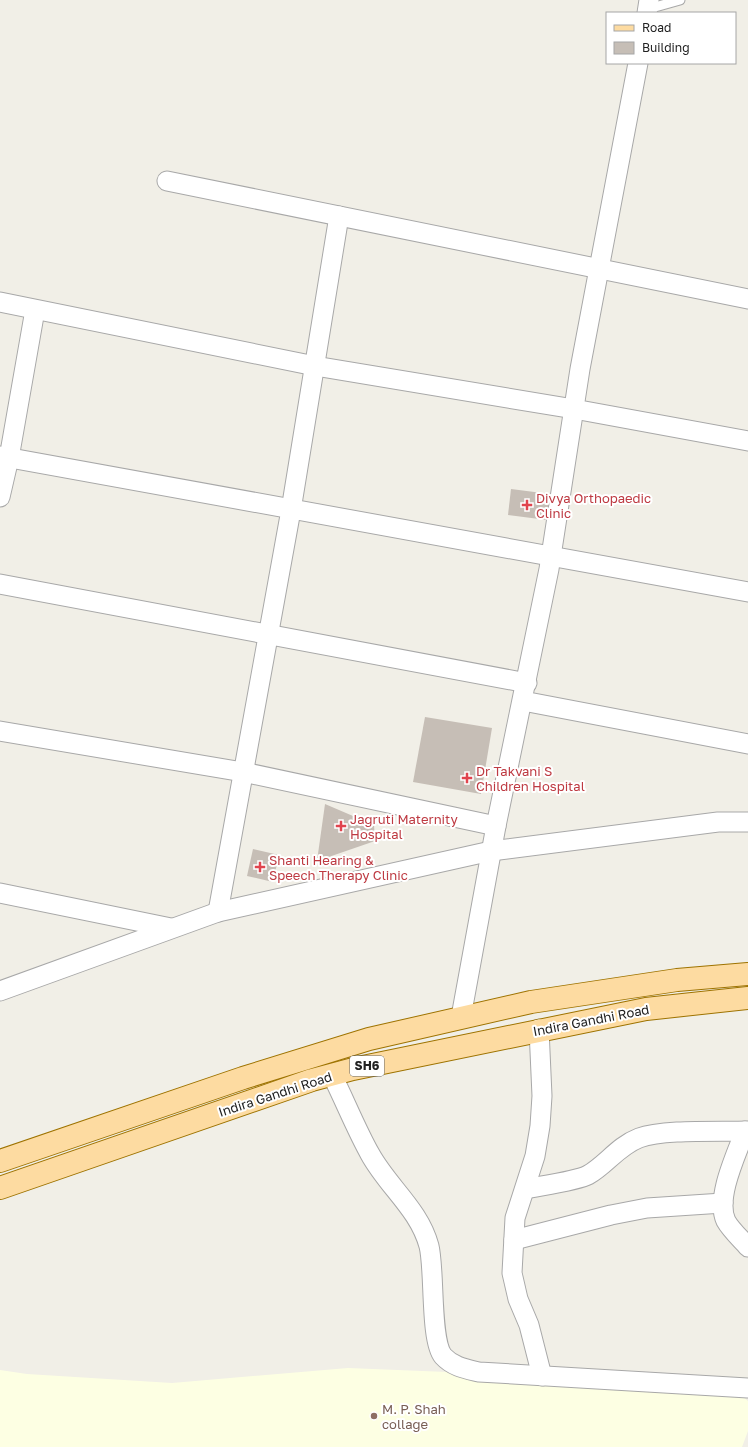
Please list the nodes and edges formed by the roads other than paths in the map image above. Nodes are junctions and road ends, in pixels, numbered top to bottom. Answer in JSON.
{"nodes":[{"id":1,"x":680,"y":0,"type":"edge"},
{"id":2,"x":648,"y":7,"type":"edge"},
{"id":3,"x":638,"y":64,"type":"edge"},
{"id":4,"x":167,"y":181,"type":"dead end"},
{"id":5,"x":339,"y":216,"type":"junction"},
{"id":6,"x":600,"y":269,"type":"junction"},
{"id":7,"x":748,"y":299,"type":"edge"},
{"id":8,"x":0,"y":302,"type":"edge"},
{"id":9,"x":35,"y":310,"type":"junction"},
{"id":10,"x":315,"y":366,"type":"junction"},
{"id":11,"x":574,"y":409,"type":"junction"},
{"id":12,"x":748,"y":441,"type":"edge"},
{"id":13,"x":5,"y":457,"type":"edge"},
{"id":14,"x":0,"y":497,"type":"edge"},
{"id":15,"x":291,"y":510,"type":"junction"},
{"id":16,"x":551,"y":556,"type":"junction"},
{"id":17,"x":0,"y":584,"type":"edge"},
{"id":18,"x":748,"y":592,"type":"edge"},
{"id":19,"x":268,"y":636,"type":"junction"},
{"id":20,"x":527,"y":683,"type":"junction"},
{"id":21,"x":523,"y":701,"type":"junction"},
{"id":22,"x":0,"y":730,"type":"edge"},
{"id":23,"x":748,"y":744,"type":"edge"},
{"id":24,"x":243,"y":772,"type":"junction"},
{"id":25,"x":748,"y":822,"type":"edge"},
{"id":26,"x":496,"y":826,"type":"junction"},
{"id":27,"x":491,"y":851,"type":"junction"},
{"id":28,"x":0,"y":894,"type":"edge"},
{"id":29,"x":218,"y":912,"type":"junction"},
{"id":30,"x":172,"y":928,"type":"junction"},
{"id":31,"x":748,"y":974,"type":"edge"},
{"id":32,"x":0,"y":991,"type":"edge"},
{"id":33,"x":748,"y":998,"type":"edge"},
{"id":34,"x":461,"y":1017,"type":"junction"},
{"id":35,"x":539,"y":1029,"type":"junction"},
{"id":36,"x":332,"y":1075,"type":"junction"},
{"id":37,"x":746,"y":1131,"type":"edge"},
{"id":38,"x":0,"y":1161,"type":"edge"},
{"id":39,"x":0,"y":1188,"type":"edge"},
{"id":40,"x":525,"y":1189,"type":"junction"},
{"id":41,"x":723,"y":1203,"type":"junction"},
{"id":42,"x":514,"y":1240,"type":"junction"},
{"id":43,"x":748,"y":1247,"type":"edge"},
{"id":44,"x":542,"y":1376,"type":"junction"},
{"id":45,"x":748,"y":1388,"type":"edge"}],
"edges":[{"from":1,"to":2,"type":"lane"},
{"from":3,"to":6,"type":"street"},
{"from":4,"to":5,"type":"street"},
{"from":5,"to":6,"type":"street"},
{"from":5,"to":10,"type":"street"},
{"from":6,"to":7,"type":"street"},
{"from":6,"to":11,"type":"street"},
{"from":8,"to":9,"type":"street"},
{"from":9,"to":10,"type":"street"},
{"from":9,"to":13,"type":"street"},
{"from":10,"to":11,"type":"street"},
{"from":10,"to":15,"type":"street"},
{"from":11,"to":12,"type":"street"},
{"from":11,"to":16,"type":"street"},
{"from":13,"to":14,"type":"street"},
{"from":13,"to":15,"type":"street"},
{"from":15,"to":16,"type":"street"},
{"from":15,"to":19,"type":"street"},
{"from":16,"to":18,"type":"street"},
{"from":16,"to":20,"type":"street"},
{"from":17,"to":19,"type":"street"},
{"from":19,"to":20,"type":"street"},
{"from":19,"to":24,"type":"street"},
{"from":20,"to":21,"type":"street"},
{"from":21,"to":23,"type":"street"},
{"from":21,"to":26,"type":"street"},
{"from":22,"to":24,"type":"street"},
{"from":24,"to":26,"type":"street"},
{"from":24,"to":29,"type":"street"},
{"from":25,"to":27,"type":"street"},
{"from":26,"to":27,"type":"street"},
{"from":27,"to":29,"type":"street"},
{"from":27,"to":34,"type":"street"},
{"from":28,"to":30,"type":"street"},
{"from":29,"to":30,"type":"street"},
{"from":30,"to":32,"type":"street"},
{"from":31,"to":34,"type":"main road","name":"Indira Gandhi Road","number":"SH6"},
{"from":33,"to":35,"type":"main road","name":"Indira Gandhi Road","number":"SH6"},
{"from":34,"to":38,"type":"main road","name":"Indira Gandhi Road","number":"SH6"},
{"from":35,"to":36,"type":"main road","name":"Indira Gandhi Road","number":"SH6"},
{"from":35,"to":40,"type":"street"},
{"from":36,"to":39,"type":"main road","name":"Indira Gandhi Road","number":"SH6"},
{"from":36,"to":44,"type":"street"},
{"from":37,"to":40,"type":"street"},
{"from":37,"to":41,"type":"street"},
{"from":40,"to":42,"type":"street"},
{"from":41,"to":42,"type":"street"},
{"from":41,"to":43,"type":"street"},
{"from":42,"to":44,"type":"street"},
{"from":44,"to":45,"type":"street"}]}
